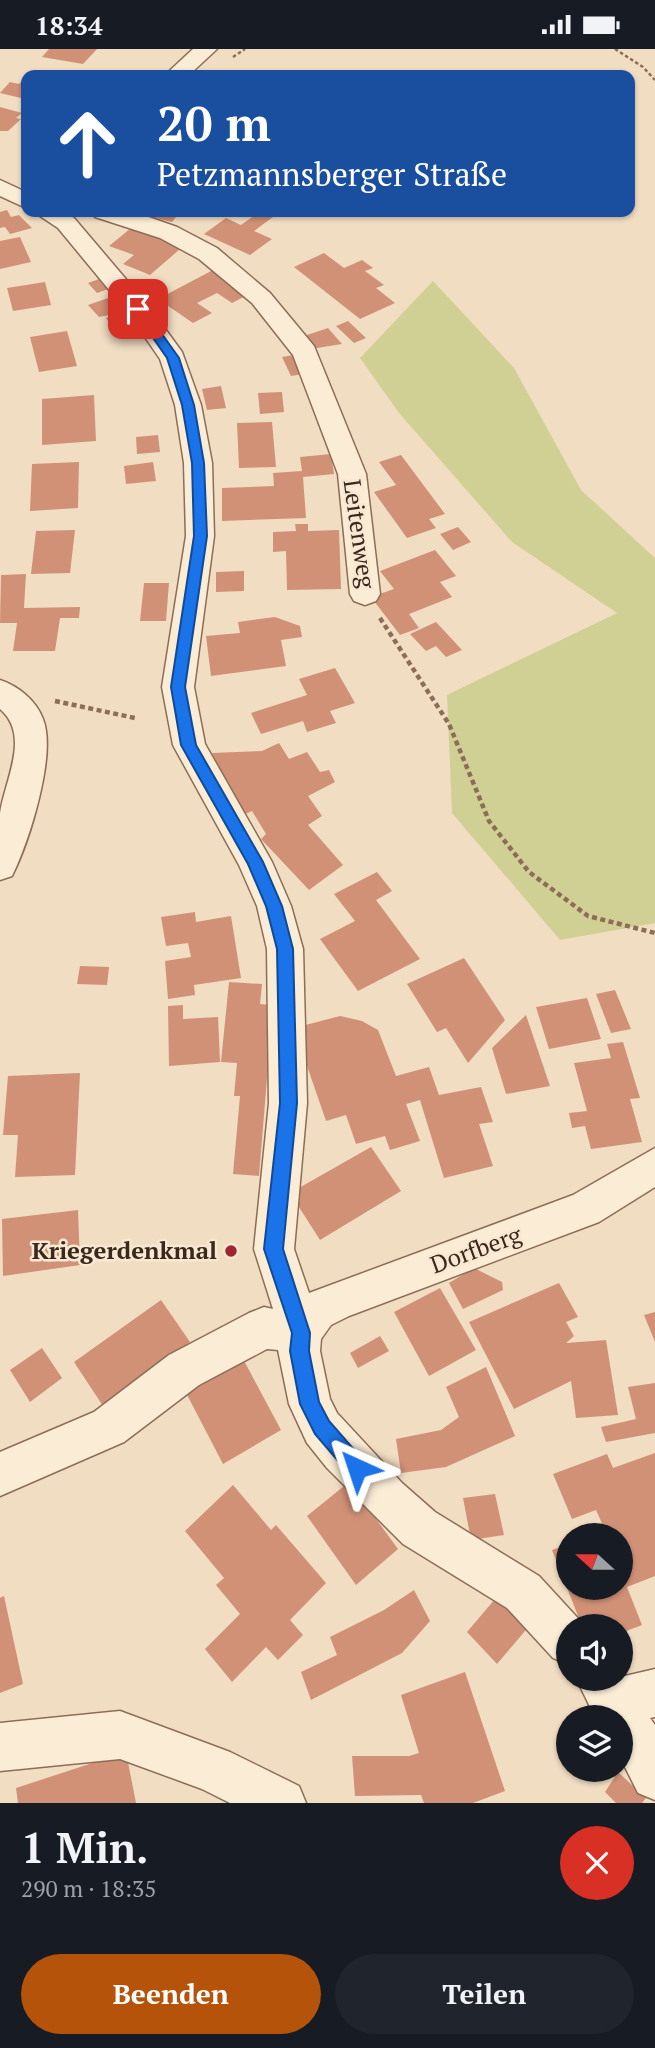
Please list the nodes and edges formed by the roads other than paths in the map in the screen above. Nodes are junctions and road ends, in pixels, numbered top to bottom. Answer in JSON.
{"nodes":[{"id":1,"x":206,"y":49,"type":"edge"},
{"id":2,"x":182,"y":70,"type":"edge"},
{"id":3,"x":0,"y":187,"type":"edge"},
{"id":4,"x":21,"y":198,"type":"edge"},
{"id":5,"x":65,"y":217,"type":"edge"},
{"id":6,"x":120,"y":217,"type":"edge"},
{"id":7,"x":365,"y":594,"type":"road end"},
{"id":8,"x":5,"y":696,"type":"edge"},
{"id":9,"x":0,"y":866,"type":"edge"},
{"id":10,"x":655,"y":1166,"type":"edge"},
{"id":11,"x":301,"y":1333,"type":"junction"},
{"id":12,"x":0,"y":1474,"type":"edge"},
{"id":13,"x":556,"y":1628,"type":"edge"},
{"id":14,"x":622,"y":1691,"type":"edge"},
{"id":15,"x":0,"y":1747,"type":"edge"},
{"id":16,"x":655,"y":1776,"type":"edge"},
{"id":17,"x":282,"y":1803,"type":"edge"}],
"edges":[{"from":1,"to":2,"type":"street"},
{"from":3,"to":4,"type":"street"},
{"from":5,"to":11,"type":"street"},
{"from":6,"to":7,"type":"street","name":"Leitenweg"},
{"from":8,"to":9,"type":"street"},
{"from":10,"to":11,"type":"street","name":"Dorfberg"},
{"from":11,"to":12,"type":"street"},
{"from":11,"to":13,"type":"street"},
{"from":14,"to":16,"type":"street"},
{"from":15,"to":17,"type":"street"}]}
